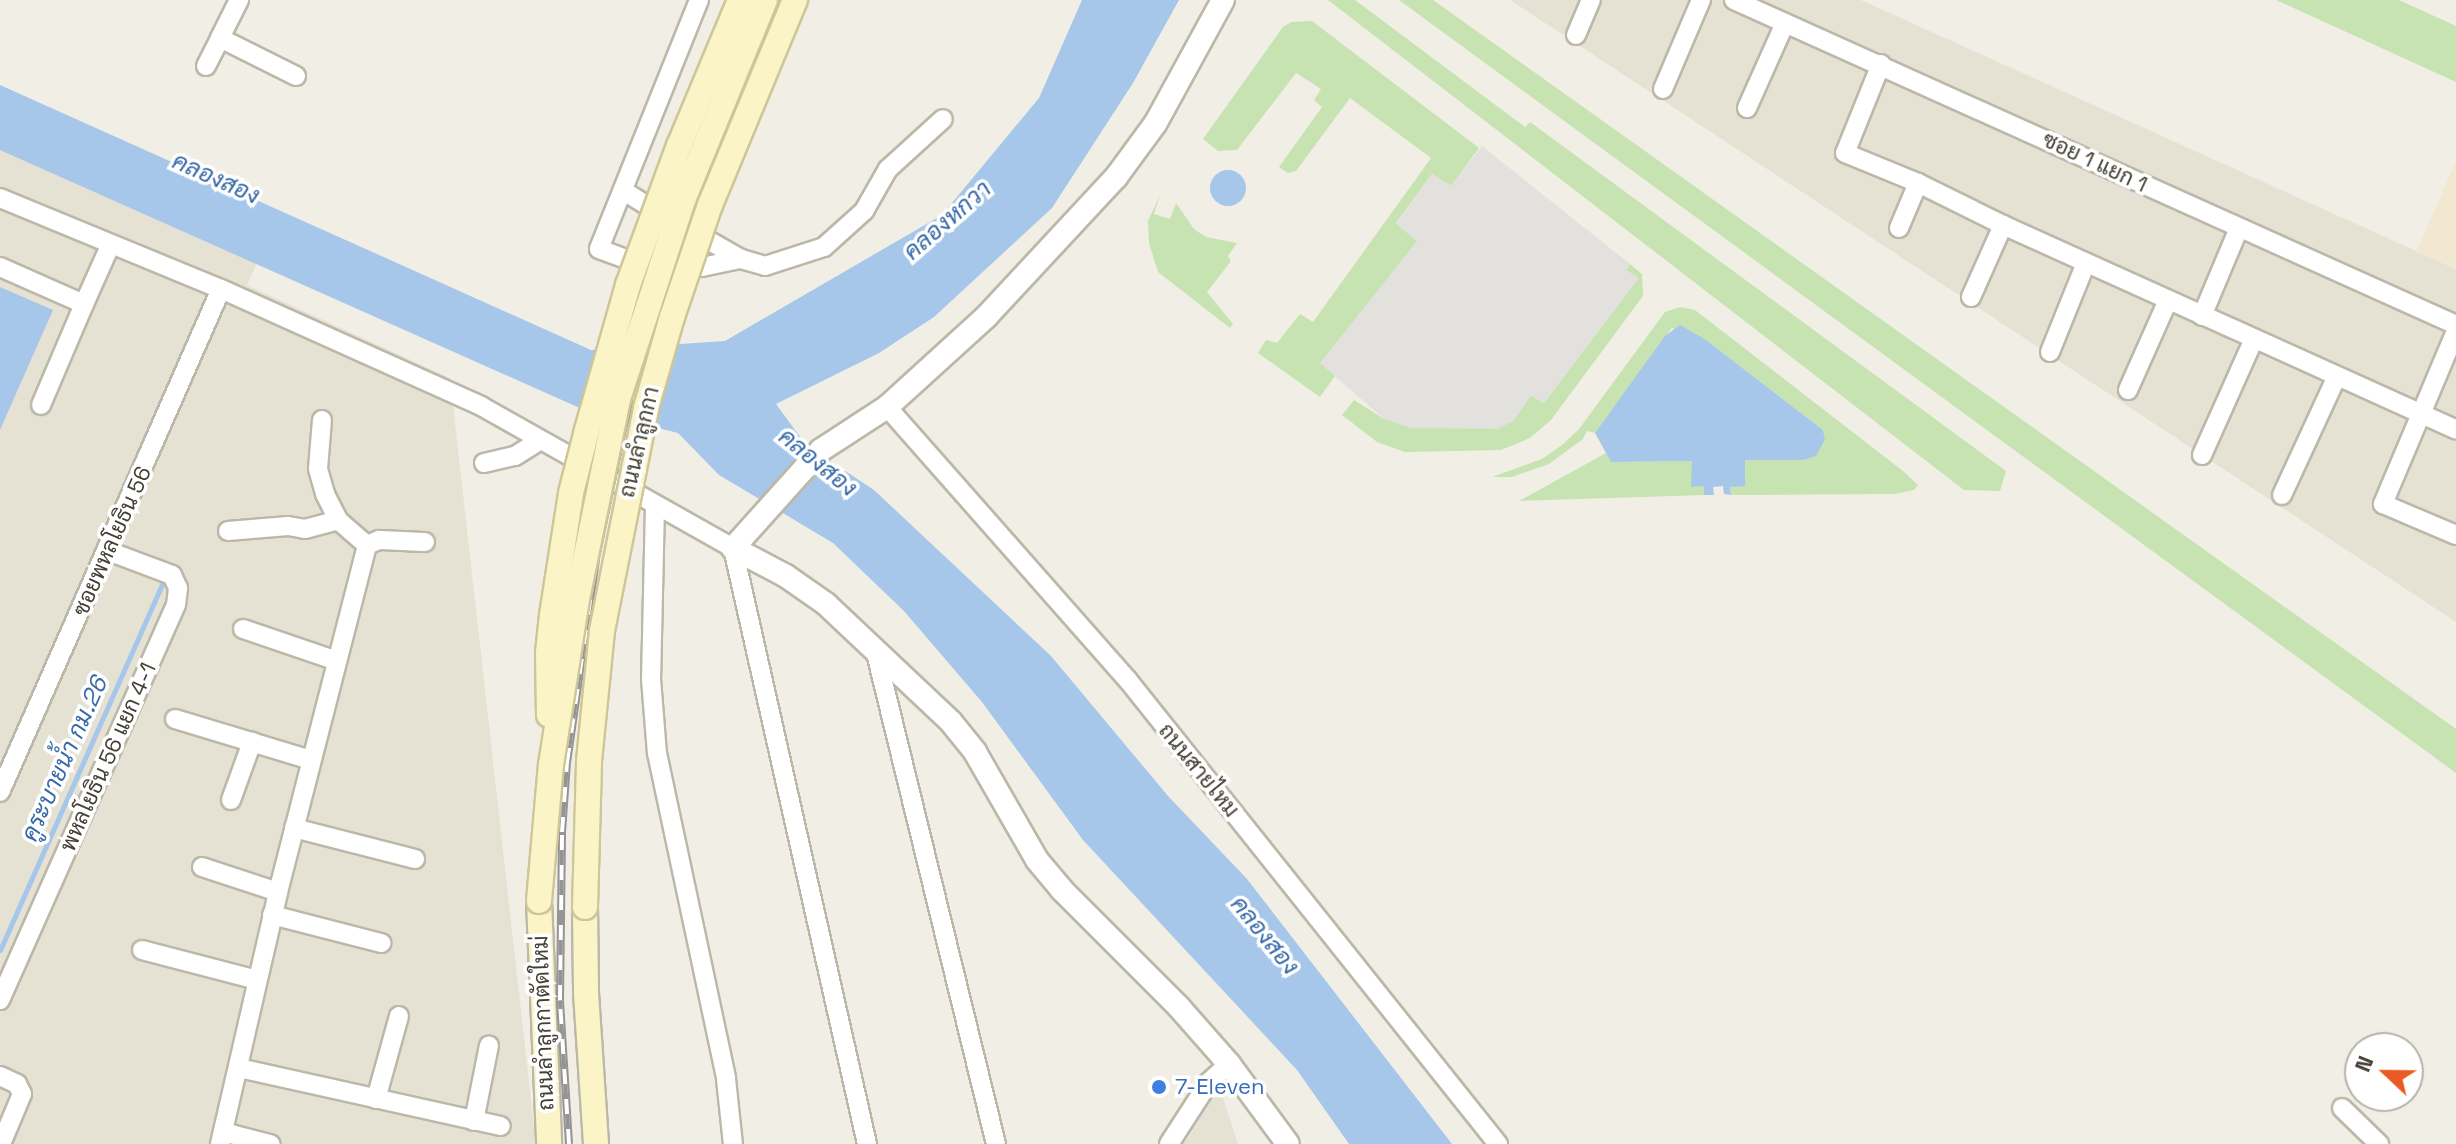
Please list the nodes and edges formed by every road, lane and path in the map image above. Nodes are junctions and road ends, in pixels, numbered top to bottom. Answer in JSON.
{"nodes":[{"id":1,"x":239,"y":0,"type":"edge"},
{"id":2,"x":699,"y":0,"type":"edge"},
{"id":3,"x":740,"y":0,"type":"edge"},
{"id":4,"x":765,"y":0,"type":"edge"},
{"id":5,"x":795,"y":0,"type":"edge"},
{"id":6,"x":1223,"y":0,"type":"edge"},
{"id":7,"x":1591,"y":0,"type":"edge"},
{"id":8,"x":1701,"y":0,"type":"edge"},
{"id":9,"x":1734,"y":0,"type":"edge"},
{"id":10,"x":1785,"y":23,"type":"junction"},
{"id":11,"x":1576,"y":35,"type":"dead end"},
{"id":12,"x":220,"y":38,"type":"junction"},
{"id":13,"x":1881,"y":64,"type":"junction"},
{"id":14,"x":206,"y":66,"type":"dead end"},
{"id":15,"x":296,"y":76,"type":"dead end"},
{"id":16,"x":1663,"y":89,"type":"dead end"},
{"id":17,"x":1747,"y":108,"type":"dead end"},
{"id":18,"x":943,"y":119,"type":"dead end"},
{"id":19,"x":1918,"y":183,"type":"junction"},
{"id":20,"x":624,"y":191,"type":"junction"},
{"id":21,"x":0,"y":198,"type":"edge"},
{"id":22,"x":2003,"y":225,"type":"junction"},
{"id":23,"x":1899,"y":228,"type":"dead end"},
{"id":24,"x":2239,"y":228,"type":"junction"},
{"id":25,"x":110,"y":246,"type":"junction"},
{"id":26,"x":741,"y":259,"type":"junction"},
{"id":27,"x":2086,"y":263,"type":"junction"},
{"id":28,"x":0,"y":267,"type":"edge"},
{"id":29,"x":221,"y":289,"type":"junction"},
{"id":30,"x":1971,"y":297,"type":"dead end"},
{"id":31,"x":2168,"y":300,"type":"junction"},
{"id":32,"x":84,"y":304,"type":"junction"},
{"id":33,"x":2202,"y":316,"type":"junction"},
{"id":34,"x":2456,"y":328,"type":"edge"},
{"id":35,"x":2254,"y":339,"type":"junction"},
{"id":36,"x":2050,"y":352,"type":"dead end"},
{"id":37,"x":2337,"y":376,"type":"junction"},
{"id":38,"x":2128,"y":390,"type":"dead end"},
{"id":39,"x":41,"y":405,"type":"dead end"},
{"id":40,"x":887,"y":407,"type":"junction"},
{"id":41,"x":2420,"y":414,"type":"junction"},
{"id":42,"x":322,"y":420,"type":"dead end"},
{"id":43,"x":2456,"y":430,"type":"edge"},
{"id":44,"x":539,"y":441,"type":"junction"},
{"id":45,"x":2202,"y":455,"type":"dead end"},
{"id":46,"x":484,"y":463,"type":"dead end"},
{"id":47,"x":2282,"y":495,"type":"dead end"},
{"id":48,"x":655,"y":505,"type":"junction"},
{"id":49,"x":338,"y":520,"type":"junction"},
{"id":50,"x":228,"y":531,"type":"dead end"},
{"id":51,"x":2456,"y":535,"type":"edge"},
{"id":52,"x":425,"y":542,"type":"dead end"},
{"id":53,"x":367,"y":545,"type":"junction"},
{"id":54,"x":733,"y":548,"type":"junction"},
{"id":55,"x":108,"y":551,"type":"junction"},
{"id":56,"x":243,"y":629,"type":"dead end"},
{"id":57,"x":876,"y":653,"type":"junction"},
{"id":58,"x":337,"y":661,"type":"junction"},
{"id":59,"x":175,"y":719,"type":"dead end"},
{"id":60,"x":252,"y":742,"type":"junction"},
{"id":61,"x":311,"y":760,"type":"junction"},
{"id":62,"x":551,"y":765,"type":"junction"},
{"id":63,"x":0,"y":792,"type":"edge"},
{"id":64,"x":231,"y":800,"type":"dead end"},
{"id":65,"x":294,"y":828,"type":"junction"},
{"id":66,"x":415,"y":859,"type":"dead end"},
{"id":67,"x":202,"y":867,"type":"dead end"},
{"id":68,"x":278,"y":892,"type":"junction"},
{"id":69,"x":539,"y":901,"type":"joint"},
{"id":70,"x":585,"y":907,"type":"joint"},
{"id":71,"x":272,"y":915,"type":"junction"},
{"id":72,"x":381,"y":943,"type":"dead end"},
{"id":73,"x":142,"y":950,"type":"dead end"},
{"id":74,"x":257,"y":980,"type":"junction"},
{"id":75,"x":0,"y":1000,"type":"edge"},
{"id":76,"x":399,"y":1016,"type":"dead end"},
{"id":77,"x":489,"y":1045,"type":"dead end"},
{"id":78,"x":1229,"y":1064,"type":"junction"},
{"id":79,"x":239,"y":1068,"type":"junction"},
{"id":80,"x":0,"y":1076,"type":"edge"},
{"id":81,"x":376,"y":1099,"type":"junction"},
{"id":82,"x":2342,"y":1108,"type":"dead end"},
{"id":83,"x":474,"y":1121,"type":"junction"},
{"id":84,"x":501,"y":1126,"type":"dead end"},
{"id":85,"x":222,"y":1138,"type":"edge"},
{"id":86,"x":1,"y":1144,"type":"edge"},
{"id":87,"x":270,"y":1144,"type":"edge"},
{"id":88,"x":549,"y":1144,"type":"edge"},
{"id":89,"x":596,"y":1144,"type":"edge"},
{"id":90,"x":733,"y":1144,"type":"edge"},
{"id":91,"x":867,"y":1144,"type":"edge"},
{"id":92,"x":996,"y":1144,"type":"edge"},
{"id":93,"x":1169,"y":1144,"type":"edge"},
{"id":94,"x":1288,"y":1144,"type":"edge"},
{"id":95,"x":1498,"y":1144,"type":"edge"},
{"id":96,"x":2379,"y":1144,"type":"edge"}],
"edges":[{"from":1,"to":12,"type":"street"},
{"from":2,"to":20,"type":"street"},
{"from":3,"to":62,"type":"main road","bridge":true},
{"from":4,"to":62,"type":"main road","name":"ถนนลำลูกกา","bridge":true},
{"from":5,"to":70,"type":"main road","name":"ถนนลำลูกกา","bridge":true},
{"from":6,"to":40,"type":"street"},
{"from":7,"to":11,"type":"street"},
{"from":8,"to":16,"type":"street"},
{"from":9,"to":10,"type":"street","name":"ซอย 1 แยก 1"},
{"from":10,"to":13,"type":"street","name":"ซอย 1 แยก 1"},
{"from":10,"to":17,"type":"street"},
{"from":12,"to":14,"type":"street"},
{"from":12,"to":15,"type":"street"},
{"from":13,"to":19,"type":"street"},
{"from":13,"to":24,"type":"street","name":"ซอย 1 แยก 1"},
{"from":18,"to":26,"type":"street"},
{"from":19,"to":22,"type":"street"},
{"from":19,"to":23,"type":"street"},
{"from":20,"to":26,"type":"street"},
{"from":20,"to":26,"type":"street"},
{"from":21,"to":25,"type":"street"},
{"from":22,"to":27,"type":"street"},
{"from":22,"to":30,"type":"street"},
{"from":24,"to":33,"type":"street"},
{"from":24,"to":34,"type":"street","name":"ซอย 1 แยก 1"},
{"from":25,"to":29,"type":"street"},
{"from":25,"to":32,"type":"street"},
{"from":27,"to":31,"type":"street"},
{"from":27,"to":36,"type":"street"},
{"from":28,"to":32,"type":"street"},
{"from":29,"to":44,"type":"street"},
{"from":29,"to":55,"type":"street","name":"ซอยพหลโยธิน 56"},
{"from":31,"to":33,"type":"street"},
{"from":31,"to":38,"type":"street"},
{"from":32,"to":39,"type":"street"},
{"from":33,"to":35,"type":"street"},
{"from":34,"to":41,"type":"street"},
{"from":35,"to":37,"type":"street"},
{"from":35,"to":45,"type":"street"},
{"from":37,"to":41,"type":"street"},
{"from":37,"to":47,"type":"street"},
{"from":40,"to":54,"type":"street"},
{"from":40,"to":95,"type":"street","name":"ถนนสายไหม"},
{"from":41,"to":43,"type":"street"},
{"from":41,"to":51,"type":"street"},
{"from":42,"to":49,"type":"street"},
{"from":44,"to":46,"type":"street"},
{"from":44,"to":48,"type":"street"},
{"from":48,"to":54,"type":"street"},
{"from":48,"to":90,"type":"street"},
{"from":49,"to":50,"type":"street"},
{"from":49,"to":53,"type":"street"},
{"from":52,"to":53,"type":"street"},
{"from":53,"to":58,"type":"street"},
{"from":54,"to":57,"type":"street"},
{"from":54,"to":91,"type":"street"},
{"from":55,"to":63,"type":"street","name":"ซอยพหลโยธิน 56"},
{"from":55,"to":75,"type":"street","name":"พหลโยธิน 56 แยก 4-1"},
{"from":56,"to":58,"type":"street"},
{"from":57,"to":78,"type":"street"},
{"from":57,"to":92,"type":"street"},
{"from":58,"to":61,"type":"street"},
{"from":59,"to":60,"type":"street"},
{"from":60,"to":61,"type":"street"},
{"from":60,"to":64,"type":"street"},
{"from":61,"to":65,"type":"street"},
{"from":62,"to":69,"type":"main road","name":"ถนนลำลูกกา","bridge":true},
{"from":65,"to":66,"type":"street"},
{"from":65,"to":68,"type":"street"},
{"from":67,"to":68,"type":"street"},
{"from":68,"to":71,"type":"street"},
{"from":69,"to":88,"type":"main road","name":"ถนนลำลูกกาตัดใหม่"},
{"from":70,"to":89,"type":"main road","name":"ถนนลำลูกกาตัดใหม่"},
{"from":71,"to":72,"type":"street"},
{"from":71,"to":74,"type":"street"},
{"from":73,"to":74,"type":"street"},
{"from":74,"to":79,"type":"street"},
{"from":76,"to":81,"type":"street"},
{"from":77,"to":83,"type":"street"},
{"from":78,"to":93,"type":"street"},
{"from":78,"to":94,"type":"street"},
{"from":79,"to":81,"type":"street"},
{"from":79,"to":85,"type":"street"},
{"from":80,"to":86,"type":"street"},
{"from":81,"to":83,"type":"street"},
{"from":82,"to":96,"type":"street"},
{"from":83,"to":84,"type":"street"},
{"from":85,"to":87,"type":"street"}]}
